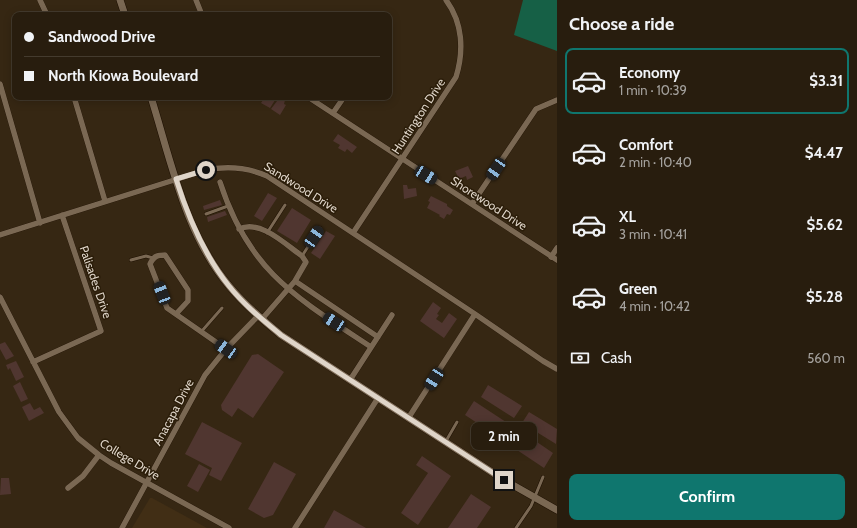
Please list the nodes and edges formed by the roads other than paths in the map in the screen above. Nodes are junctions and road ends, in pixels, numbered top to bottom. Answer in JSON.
{"nodes":[{"id":1,"x":40,"y":0,"type":"edge"},
{"id":2,"x":120,"y":0,"type":"edge"},
{"id":3,"x":196,"y":0,"type":"edge"},
{"id":4,"x":446,"y":0,"type":"edge"},
{"id":5,"x":46,"y":12,"type":"edge"},
{"id":6,"x":124,"y":12,"type":"edge"},
{"id":7,"x":201,"y":12,"type":"edge"},
{"id":8,"x":0,"y":84,"type":"edge"},
{"id":9,"x":75,"y":100,"type":"edge"},
{"id":10,"x":152,"y":100,"type":"edge"},
{"id":11,"x":313,"y":100,"type":"edge"},
{"id":12,"x":342,"y":100,"type":"edge"},
{"id":13,"x":557,"y":100,"type":"edge"},
{"id":14,"x":333,"y":113,"type":"junction"},
{"id":15,"x":402,"y":160,"type":"junction"},
{"id":16,"x":176,"y":179,"type":"junction"},
{"id":17,"x":220,"y":182,"type":"dead end"},
{"id":18,"x":105,"y":201,"type":"junction"},
{"id":19,"x":472,"y":204,"type":"junction"},
{"id":20,"x":285,"y":205,"type":"dead end"},
{"id":21,"x":228,"y":206,"type":"junction"},
{"id":22,"x":206,"y":214,"type":"dead end"},
{"id":23,"x":62,"y":215,"type":"junction"},
{"id":24,"x":40,"y":222,"type":"junction"},
{"id":25,"x":320,"y":228,"type":"dead end"},
{"id":26,"x":239,"y":229,"type":"junction"},
{"id":27,"x":267,"y":233,"type":"junction"},
{"id":28,"x":353,"y":233,"type":"junction"},
{"id":29,"x":0,"y":235,"type":"edge"},
{"id":30,"x":557,"y":248,"type":"edge"},
{"id":31,"x":302,"y":256,"type":"junction"},
{"id":32,"x":551,"y":256,"type":"junction"},
{"id":33,"x":153,"y":258,"type":"junction"},
{"id":34,"x":131,"y":260,"type":"dead end"},
{"id":35,"x":557,"y":260,"type":"edge"},
{"id":36,"x":295,"y":281,"type":"junction"},
{"id":37,"x":288,"y":290,"type":"junction"},
{"id":38,"x":0,"y":297,"type":"edge"},
{"id":39,"x":222,"y":308,"type":"dead end"},
{"id":40,"x":176,"y":314,"type":"junction"},
{"id":41,"x":475,"y":314,"type":"junction"},
{"id":42,"x":392,"y":315,"type":"dead end"},
{"id":43,"x":260,"y":318,"type":"junction"},
{"id":44,"x":201,"y":332,"type":"junction"},
{"id":45,"x":378,"y":337,"type":"junction"},
{"id":46,"x":371,"y":347,"type":"junction"},
{"id":47,"x":226,"y":349,"type":"junction"},
{"id":48,"x":33,"y":362,"type":"junction"},
{"id":49,"x":557,"y":369,"type":"edge"},
{"id":50,"x":350,"y":380,"type":"junction"},
{"id":51,"x":378,"y":398,"type":"junction"},
{"id":52,"x":409,"y":417,"type":"junction"},
{"id":53,"x":457,"y":422,"type":"dead end"},
{"id":54,"x":445,"y":441,"type":"junction"},
{"id":55,"x":99,"y":455,"type":"junction"},
{"id":56,"x":543,"y":477,"type":"dead end"},
{"id":57,"x":148,"y":483,"type":"junction"},
{"id":58,"x":68,"y":488,"type":"dead end"},
{"id":59,"x":534,"y":498,"type":"junction"},
{"id":60,"x":557,"y":510,"type":"edge"},
{"id":61,"x":122,"y":528,"type":"edge"},
{"id":62,"x":229,"y":528,"type":"edge"},
{"id":63,"x":295,"y":528,"type":"edge"},
{"id":64,"x":516,"y":528,"type":"edge"}],
"edges":[{"from":1,"to":5,"type":"street"},
{"from":2,"to":6,"type":"street"},
{"from":3,"to":7,"type":"street"},
{"from":4,"to":15,"type":"street","name":"Huntington Drive"},
{"from":8,"to":24,"type":"street"},
{"from":9,"to":18,"type":"street"},
{"from":10,"to":16,"type":"street"},
{"from":11,"to":14,"type":"street","name":"Shorewood Drive"},
{"from":12,"to":14,"type":"street"},
{"from":13,"to":19,"type":"street"},
{"from":14,"to":15,"type":"street","name":"Shorewood Drive"},
{"from":15,"to":19,"type":"street","name":"Shorewood Drive"},
{"from":15,"to":28,"type":"street","name":"Huntington Drive"},
{"from":16,"to":18,"type":"street","name":"Sandwood Drive"},
{"from":16,"to":28,"type":"street","name":"Sandwood Drive"},
{"from":16,"to":43,"type":"street"},
{"from":17,"to":21,"type":"street"},
{"from":18,"to":23,"type":"street","name":"Sandwood Drive"},
{"from":19,"to":32,"type":"street","name":"Shorewood Drive"},
{"from":20,"to":27,"type":"lane"},
{"from":21,"to":22,"type":"lane"},
{"from":21,"to":26,"type":"street"},
{"from":23,"to":24,"type":"street","name":"Sandwood Drive"},
{"from":23,"to":48,"type":"street","name":"Palisades Drive"},
{"from":24,"to":29,"type":"street","name":"Sandwood Drive"},
{"from":25,"to":31,"type":"lane"},
{"from":26,"to":27,"type":"street"},
{"from":26,"to":37,"type":"street"},
{"from":27,"to":31,"type":"street"},
{"from":28,"to":41,"type":"street","name":"Sandwood Drive"},
{"from":30,"to":32,"type":"street"},
{"from":31,"to":36,"type":"street","name":"Anacapa Drive"},
{"from":32,"to":35,"type":"street","name":"Shorewood Drive"},
{"from":33,"to":34,"type":"lane"},
{"from":33,"to":40,"type":"street"},
{"from":33,"to":40,"type":"street"},
{"from":36,"to":37,"type":"street","name":"Anacapa Drive"},
{"from":36,"to":45,"type":"street"},
{"from":37,"to":43,"type":"street","name":"Anacapa Drive"},
{"from":37,"to":46,"type":"street"},
{"from":38,"to":48,"type":"street","name":"College Drive"},
{"from":39,"to":44,"type":"lane"},
{"from":40,"to":44,"type":"street"},
{"from":41,"to":49,"type":"street","name":"Sandwood Drive"},
{"from":41,"to":52,"type":"street"},
{"from":42,"to":45,"type":"street"},
{"from":43,"to":47,"type":"street","name":"Anacapa Drive"},
{"from":43,"to":50,"type":"street"},
{"from":44,"to":47,"type":"street"},
{"from":45,"to":46,"type":"street"},
{"from":46,"to":50,"type":"street"},
{"from":47,"to":57,"type":"street","name":"Anacapa Drive"},
{"from":48,"to":55,"type":"street","name":"College Drive"},
{"from":50,"to":51,"type":"street"},
{"from":51,"to":52,"type":"street"},
{"from":51,"to":63,"type":"street"},
{"from":52,"to":54,"type":"street"},
{"from":53,"to":54,"type":"lane"},
{"from":54,"to":59,"type":"street"},
{"from":55,"to":57,"type":"street","name":"College Drive"},
{"from":55,"to":58,"type":"street"},
{"from":56,"to":59,"type":"lane"},
{"from":57,"to":61,"type":"street","name":"Anacapa Drive"},
{"from":57,"to":62,"type":"street","name":"College Drive"},
{"from":59,"to":60,"type":"street"},
{"from":59,"to":64,"type":"lane"}]}
